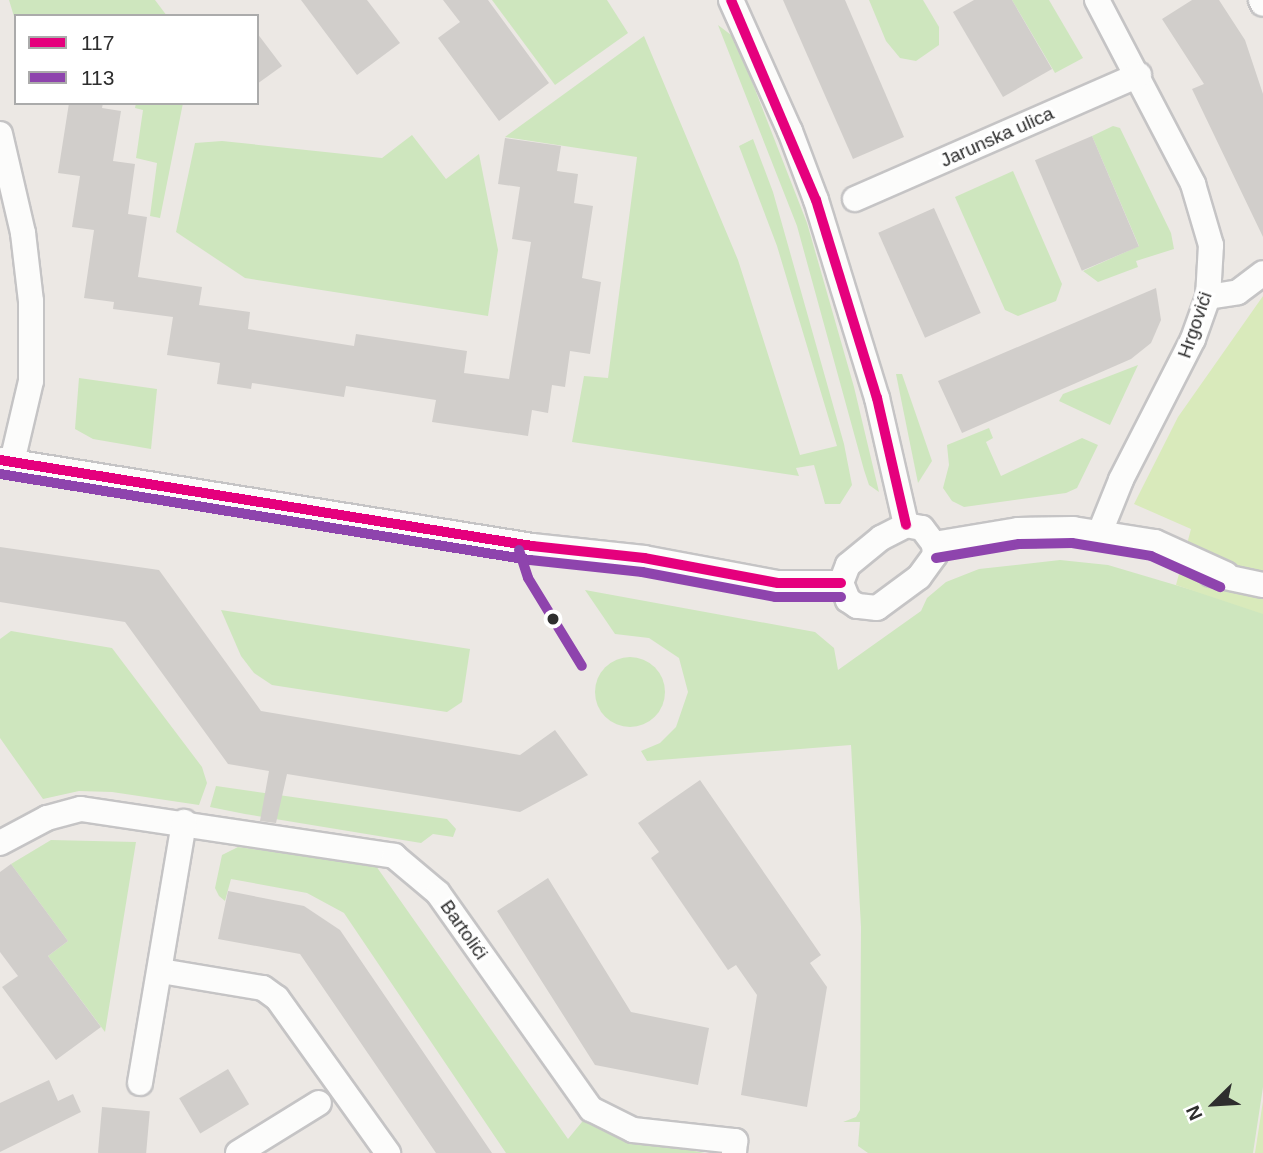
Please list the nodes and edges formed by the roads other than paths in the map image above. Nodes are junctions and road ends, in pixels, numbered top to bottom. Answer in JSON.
{"nodes":[{"id":1,"x":731,"y":0,"type":"edge"},
{"id":2,"x":1097,"y":0,"type":"edge"},
{"id":3,"x":1139,"y":75,"type":"junction"},
{"id":4,"x":0,"y":134,"type":"edge"},
{"id":5,"x":855,"y":199,"type":"dead end"},
{"id":6,"x":1263,"y":273,"type":"edge"},
{"id":7,"x":1208,"y":297,"type":"junction"},
{"id":8,"x":6,"y":461,"type":"edge"},
{"id":9,"x":906,"y":525,"type":"junction"},
{"id":10,"x":1100,"y":531,"type":"junction"},
{"id":11,"x":934,"y":544,"type":"junction"},
{"id":12,"x":841,"y":583,"type":"junction"},
{"id":13,"x":1263,"y":585,"type":"edge"},
{"id":14,"x":184,"y":821,"type":"junction"},
{"id":15,"x":0,"y":843,"type":"edge"},
{"id":16,"x":161,"y":971,"type":"junction"},
{"id":17,"x":140,"y":1083,"type":"dead end"},
{"id":18,"x":319,"y":1103,"type":"dead end"},
{"id":19,"x":238,"y":1153,"type":"edge"},
{"id":20,"x":388,"y":1153,"type":"edge"},
{"id":21,"x":734,"y":1153,"type":"edge"}],
"edges":[{"from":1,"to":9,"type":"street"},
{"from":2,"to":3,"type":"street","name":"Hrgovići"},
{"from":3,"to":5,"type":"street","name":"Jarunska ulica"},
{"from":3,"to":7,"type":"street","name":"Hrgovići"},
{"from":4,"to":8,"type":"street"},
{"from":6,"to":7,"type":"street"},
{"from":7,"to":10,"type":"street","name":"Hrgovići"},
{"from":8,"to":12,"type":"street"},
{"from":9,"to":11,"type":"street"},
{"from":9,"to":12,"type":"street"},
{"from":10,"to":11,"type":"street"},
{"from":10,"to":13,"type":"street"},
{"from":11,"to":12,"type":"street"},
{"from":14,"to":15,"type":"street","name":"Bartolići"},
{"from":14,"to":16,"type":"street"},
{"from":14,"to":21,"type":"street","name":"Bartolići"},
{"from":16,"to":17,"type":"street"},
{"from":16,"to":20,"type":"street"},
{"from":18,"to":19,"type":"street"}]}
